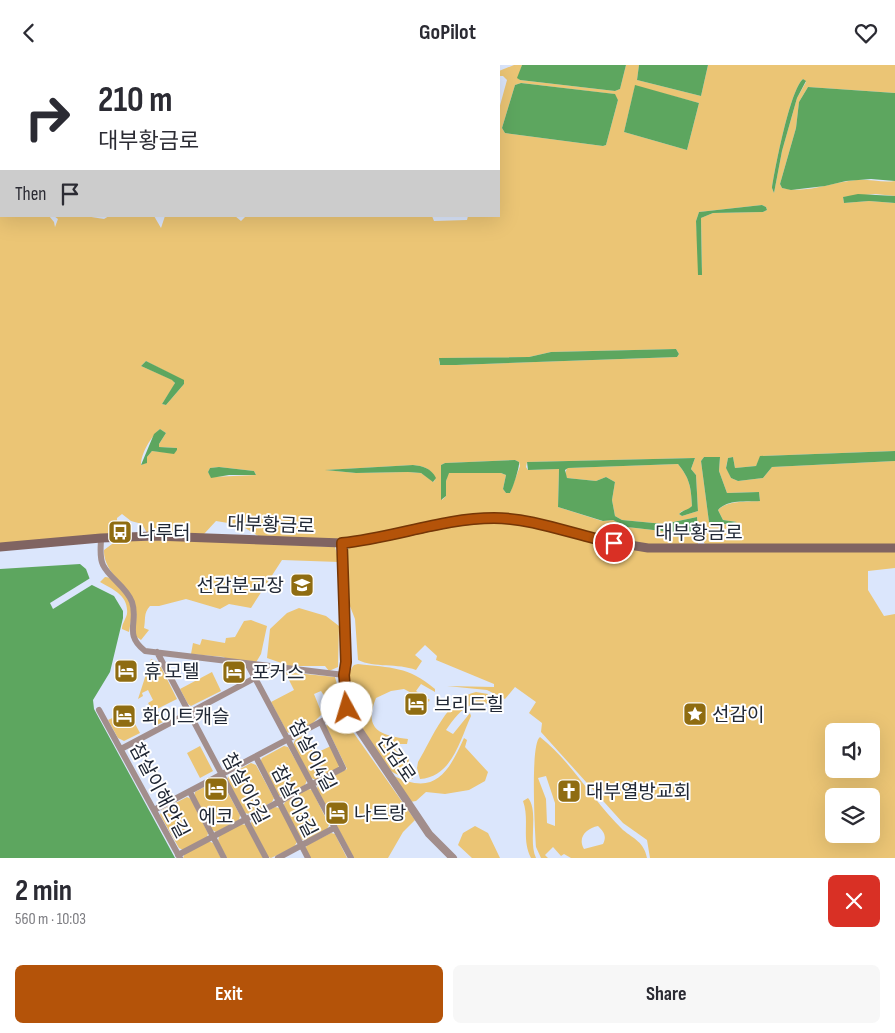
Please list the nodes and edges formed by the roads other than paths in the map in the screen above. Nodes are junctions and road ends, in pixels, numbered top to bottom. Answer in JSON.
{"nodes":[{"id":1,"x":101,"y":538,"type":"junction"},
{"id":2,"x":342,"y":543,"type":"junction"},
{"id":3,"x":0,"y":547,"type":"edge"},
{"id":4,"x":895,"y":548,"type":"edge"},
{"id":5,"x":157,"y":652,"type":"junction"},
{"id":6,"x":248,"y":665,"type":"junction"},
{"id":7,"x":344,"y":675,"type":"junction"},
{"id":8,"x":255,"y":677,"type":"junction"},
{"id":9,"x":347,"y":708,"type":"junction"},
{"id":10,"x":99,"y":710,"type":"dead end"},
{"id":11,"x":189,"y":712,"type":"junction"},
{"id":12,"x":321,"y":722,"type":"junction"},
{"id":13,"x":288,"y":739,"type":"junction"},
{"id":14,"x":121,"y":749,"type":"junction"},
{"id":15,"x":256,"y":757,"type":"junction"},
{"id":16,"x":222,"y":775,"type":"junction"},
{"id":17,"x":312,"y":785,"type":"junction"},
{"id":18,"x":190,"y":792,"type":"junction"},
{"id":19,"x":279,"y":802,"type":"junction"},
{"id":20,"x":154,"y":810,"type":"junction"},
{"id":21,"x":246,"y":819,"type":"junction"},
{"id":22,"x":334,"y":828,"type":"junction"},
{"id":23,"x":213,"y":837,"type":"junction"},
{"id":24,"x":301,"y":845,"type":"junction"},
{"id":25,"x":179,"y":856,"type":"edge"},
{"id":26,"x":224,"y":858,"type":"edge"},
{"id":27,"x":266,"y":858,"type":"edge"},
{"id":28,"x":278,"y":858,"type":"edge"},
{"id":29,"x":308,"y":858,"type":"edge"},
{"id":30,"x":351,"y":858,"type":"edge"},
{"id":31,"x":453,"y":858,"type":"edge"}],
"edges":[{"from":1,"to":2,"type":"main road","name":"대부황금로"},
{"from":1,"to":3,"type":"main road","name":"대부황금로"},
{"from":1,"to":5,"type":"street"},
{"from":2,"to":4,"type":"main road","name":"대부황금로"},
{"from":2,"to":7,"type":"street","name":"선감로"},
{"from":5,"to":6,"type":"street"},
{"from":5,"to":11,"type":"street","name":"참살이2길"},
{"from":6,"to":7,"type":"street"},
{"from":6,"to":8,"type":"street","name":"참살이4길"},
{"from":7,"to":9,"type":"street","name":"선감로"},
{"from":8,"to":11,"type":"street"},
{"from":8,"to":13,"type":"street","name":"참살이4길"},
{"from":9,"to":12,"type":"street"},
{"from":9,"to":31,"type":"street","name":"선감로"},
{"from":10,"to":14,"type":"street","name":"참살이해안길"},
{"from":11,"to":14,"type":"street"},
{"from":11,"to":16,"type":"street","name":"참살이2길"},
{"from":12,"to":13,"type":"street"},
{"from":12,"to":17,"type":"street","name":"참살이4길"},
{"from":13,"to":15,"type":"street"},
{"from":13,"to":17,"type":"street","name":"참살이4길"},
{"from":14,"to":20,"type":"street","name":"참살이해안길"},
{"from":15,"to":16,"type":"street"},
{"from":15,"to":19,"type":"street","name":"참살이3길"},
{"from":16,"to":18,"type":"street"},
{"from":16,"to":21,"type":"street","name":"참살이2길"},
{"from":17,"to":19,"type":"street"},
{"from":17,"to":22,"type":"street","name":"참살이4길"},
{"from":18,"to":20,"type":"street"},
{"from":18,"to":23,"type":"street"},
{"from":19,"to":21,"type":"street"},
{"from":19,"to":24,"type":"street","name":"참살이3길"},
{"from":20,"to":25,"type":"street","name":"참살이해안길"},
{"from":21,"to":23,"type":"street"},
{"from":21,"to":27,"type":"street","name":"참살이2길"},
{"from":22,"to":24,"type":"street"},
{"from":22,"to":30,"type":"street","name":"참살이4길"},
{"from":23,"to":25,"type":"street"},
{"from":23,"to":26,"type":"street"},
{"from":24,"to":28,"type":"street"},
{"from":24,"to":29,"type":"street","name":"참살이3길"}]}
